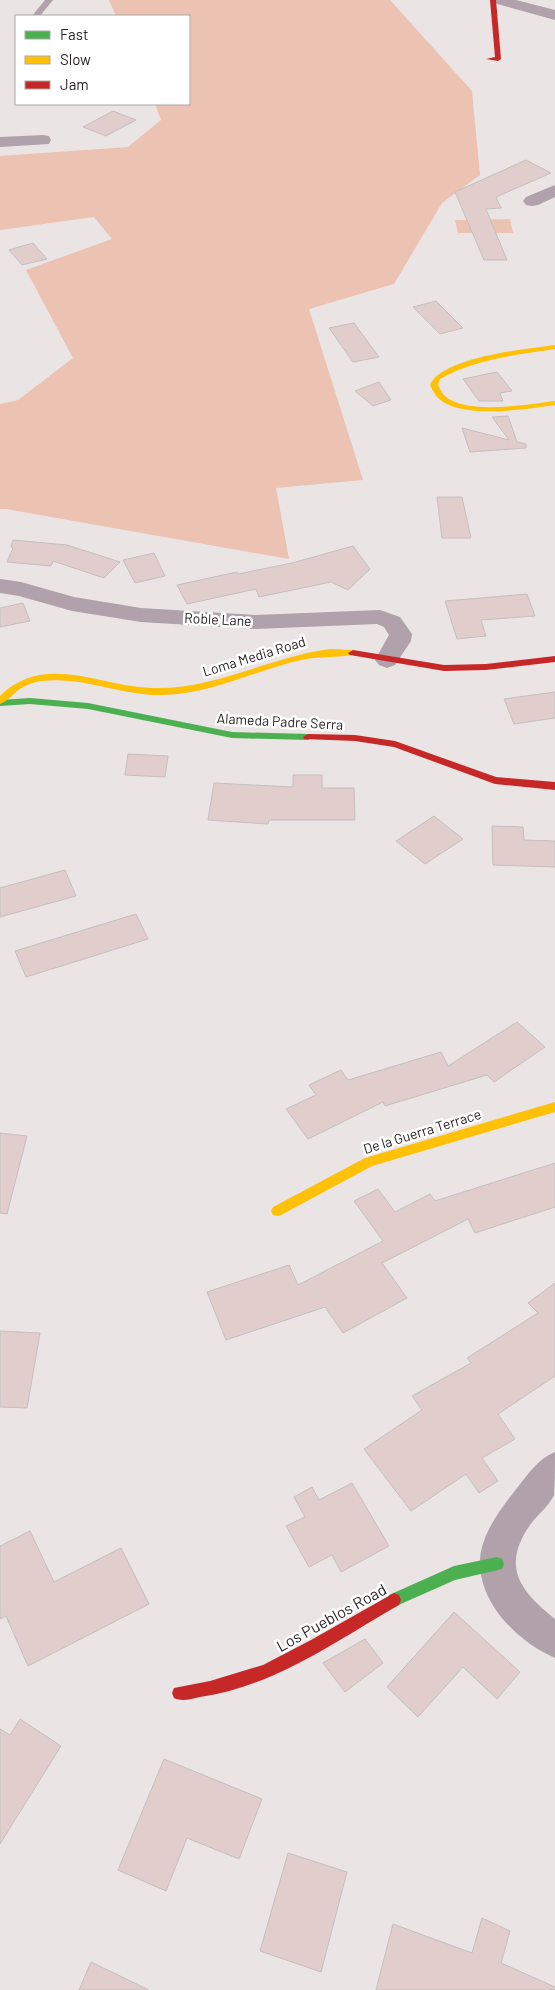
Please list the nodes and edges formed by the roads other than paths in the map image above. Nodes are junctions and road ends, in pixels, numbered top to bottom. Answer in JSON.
{"nodes":[{"id":1,"x":49,"y":0,"type":"edge"},
{"id":2,"x":493,"y":0,"type":"edge"},
{"id":3,"x":499,"y":0,"type":"edge"},
{"id":4,"x":524,"y":3,"type":"edge"},
{"id":5,"x":37,"y":15,"type":"edge"},
{"id":6,"x":555,"y":15,"type":"edge"},
{"id":7,"x":489,"y":59,"type":"dead end"},
{"id":8,"x":43,"y":140,"type":"dead end"},
{"id":9,"x":0,"y":142,"type":"edge"},
{"id":10,"x":555,"y":190,"type":"edge"},
{"id":11,"x":532,"y":201,"type":"dead end"},
{"id":12,"x":555,"y":347,"type":"edge"},
{"id":13,"x":555,"y":403,"type":"edge"},
{"id":14,"x":0,"y":586,"type":"edge"},
{"id":15,"x":555,"y":659,"type":"edge"},
{"id":16,"x":387,"y":660,"type":"junction"},
{"id":17,"x":0,"y":702,"type":"edge"},
{"id":18,"x":555,"y":786,"type":"edge"},
{"id":19,"x":555,"y":1107,"type":"edge"},
{"id":20,"x":278,"y":1211,"type":"dead end"},
{"id":21,"x":555,"y":1468,"type":"edge"},
{"id":22,"x":497,"y":1564,"type":"junction"},
{"id":23,"x":555,"y":1640,"type":"edge"},
{"id":24,"x":179,"y":1693,"type":"dead end"}],
"edges":[{"from":1,"to":5,"type":"lane"},
{"from":2,"to":7,"type":"street"},
{"from":3,"to":4,"type":"street"},
{"from":4,"to":6,"type":"street"},
{"from":8,"to":9,"type":"street"},
{"from":10,"to":11,"type":"street"},
{"from":12,"to":13,"type":"street"},
{"from":14,"to":16,"type":"street","name":"Roble Lane"},
{"from":15,"to":16,"type":"street","name":"Loma Media Road"},
{"from":16,"to":17,"type":"street","name":"Loma Media Road"},
{"from":17,"to":18,"type":"street","name":"Alameda Padre Serra"},
{"from":19,"to":20,"type":"street","name":"De la Guerra Terrace"},
{"from":21,"to":22,"type":"street"},
{"from":22,"to":23,"type":"street"},
{"from":22,"to":24,"type":"street","name":"Los Pueblos Road"}]}
